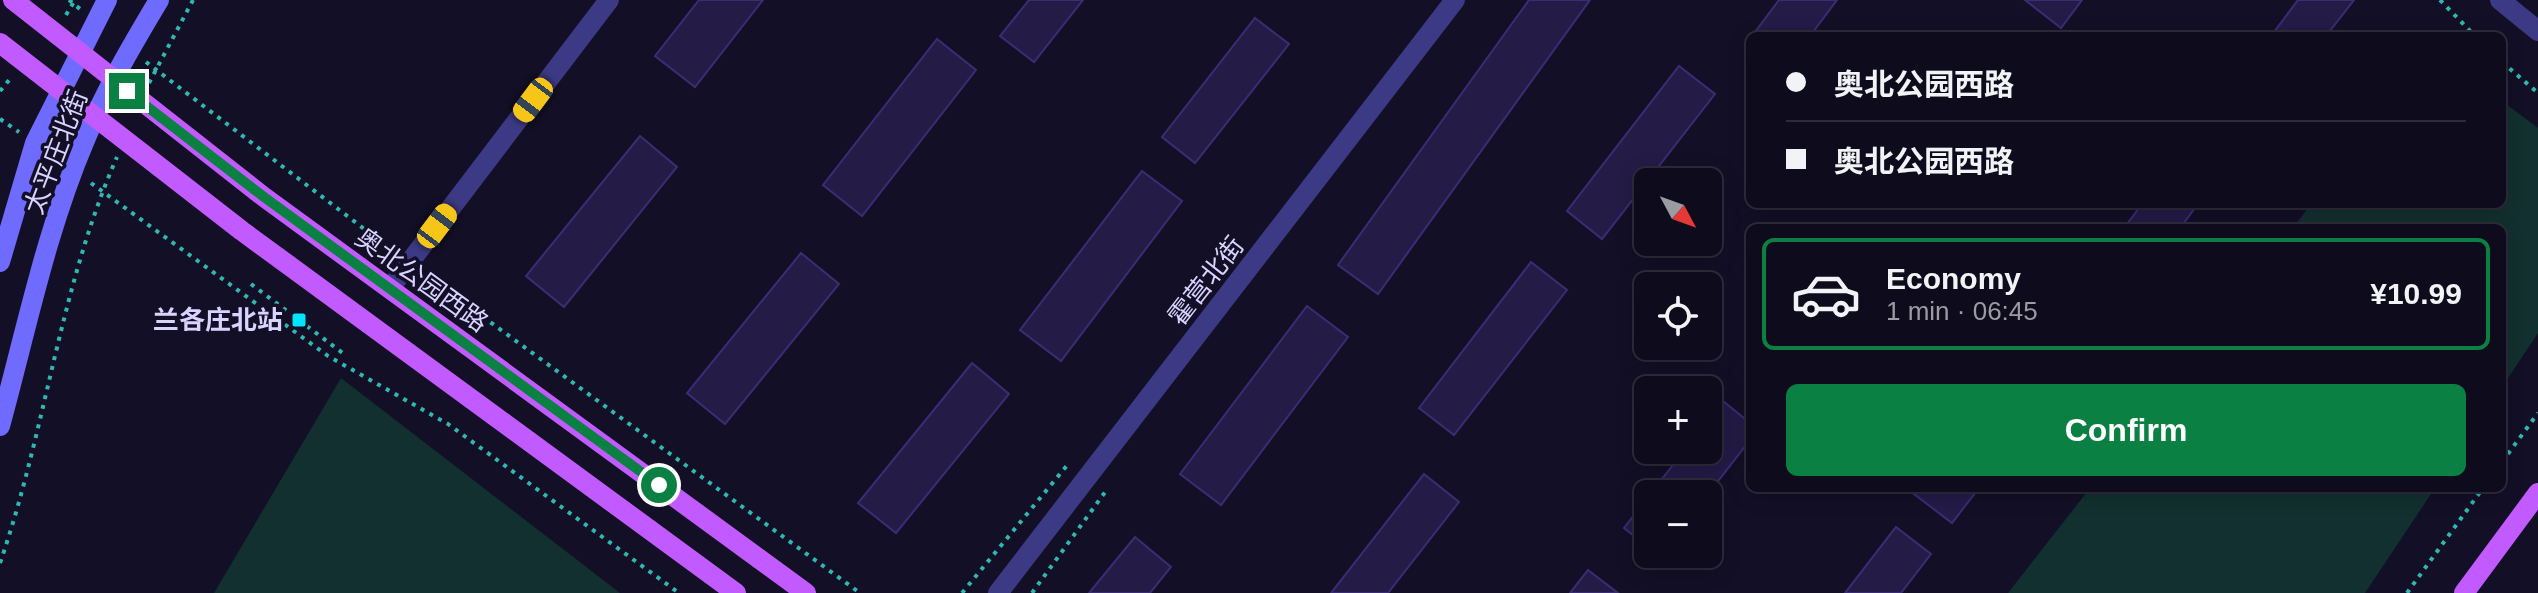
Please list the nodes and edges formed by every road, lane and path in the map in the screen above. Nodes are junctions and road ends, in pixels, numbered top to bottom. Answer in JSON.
{"nodes":[{"id":1,"x":13,"y":0,"type":"edge"},
{"id":2,"x":107,"y":0,"type":"edge"},
{"id":3,"x":159,"y":0,"type":"edge"},
{"id":4,"x":193,"y":0,"type":"edge"},
{"id":5,"x":609,"y":0,"type":"edge"},
{"id":6,"x":1455,"y":0,"type":"edge"},
{"id":7,"x":2440,"y":0,"type":"edge"},
{"id":8,"x":2500,"y":0,"type":"edge"},
{"id":9,"x":2538,"y":31,"type":"edge"},
{"id":10,"x":2471,"y":32,"type":"edge"},
{"id":11,"x":171,"y":40,"type":"dead end"},
{"id":12,"x":0,"y":43,"type":"edge"},
{"id":13,"x":78,"y":52,"type":"junction"},
{"id":14,"x":2506,"y":65,"type":"edge"},
{"id":15,"x":113,"y":80,"type":"junction"},
{"id":16,"x":59,"y":89,"type":"junction"},
{"id":17,"x":185,"y":93,"type":"dead end"},
{"id":18,"x":2538,"y":93,"type":"edge"},
{"id":19,"x":94,"y":117,"type":"junction"},
{"id":20,"x":138,"y":216,"type":"dead end"},
{"id":21,"x":86,"y":240,"type":"dead end"},
{"id":22,"x":0,"y":262,"type":"edge"},
{"id":23,"x":409,"y":262,"type":"junction"},
{"id":24,"x":251,"y":284,"type":"dead end"},
{"id":25,"x":390,"y":288,"type":"junction"},
{"id":26,"x":344,"y":354,"type":"dead end"},
{"id":27,"x":2538,"y":413,"type":"edge"},
{"id":28,"x":0,"y":426,"type":"edge"},
{"id":29,"x":2506,"y":457,"type":"edge"},
{"id":30,"x":2480,"y":492,"type":"edge"},
{"id":31,"x":2538,"y":493,"type":"edge"},
{"id":32,"x":0,"y":563,"type":"edge"},
{"id":33,"x":679,"y":593,"type":"edge"},
{"id":34,"x":736,"y":593,"type":"edge"},
{"id":35,"x":806,"y":593,"type":"edge"},
{"id":36,"x":860,"y":593,"type":"edge"},
{"id":37,"x":998,"y":593,"type":"edge"},
{"id":38,"x":2407,"y":593,"type":"edge"},
{"id":39,"x":2464,"y":593,"type":"edge"}],
"edges":[{"from":1,"to":13,"type":"main road","name":"奥北公园西路"},
{"from":2,"to":13,"type":"main road","name":"太平庄北街"},
{"from":3,"to":15,"type":"main road","name":"太平庄北街"},
{"from":4,"to":11,"type":"path"},
{"from":5,"to":23,"type":"street"},
{"from":6,"to":37,"type":"street","name":"霍营北街"},
{"from":7,"to":10,"type":"path"},
{"from":8,"to":9,"type":"street"},
{"from":12,"to":16,"type":"main road"},
{"from":13,"to":15,"type":"main road","name":"奥北公园西路"},
{"from":13,"to":16,"type":"main road","name":"太平庄北街"},
{"from":14,"to":18,"type":"path"},
{"from":15,"to":19,"type":"main road","name":"太平庄北街"},
{"from":15,"to":25,"type":"main road","name":"奥北公园西路"},
{"from":16,"to":19,"type":"main road"},
{"from":16,"to":22,"type":"main road","name":"太平庄北街"},
{"from":17,"to":23,"type":"path"},
{"from":19,"to":28,"type":"main road","name":"太平庄北街"},
{"from":19,"to":34,"type":"main road"},
{"from":20,"to":33,"type":"path"},
{"from":21,"to":32,"type":"path"},
{"from":23,"to":25,"type":"street"},
{"from":23,"to":36,"type":"path"},
{"from":24,"to":26,"type":"path"},
{"from":25,"to":35,"type":"main road","name":"奥北公园西路"},
{"from":27,"to":29,"type":"path"},
{"from":30,"to":38,"type":"path"},
{"from":31,"to":39,"type":"main road"}]}
